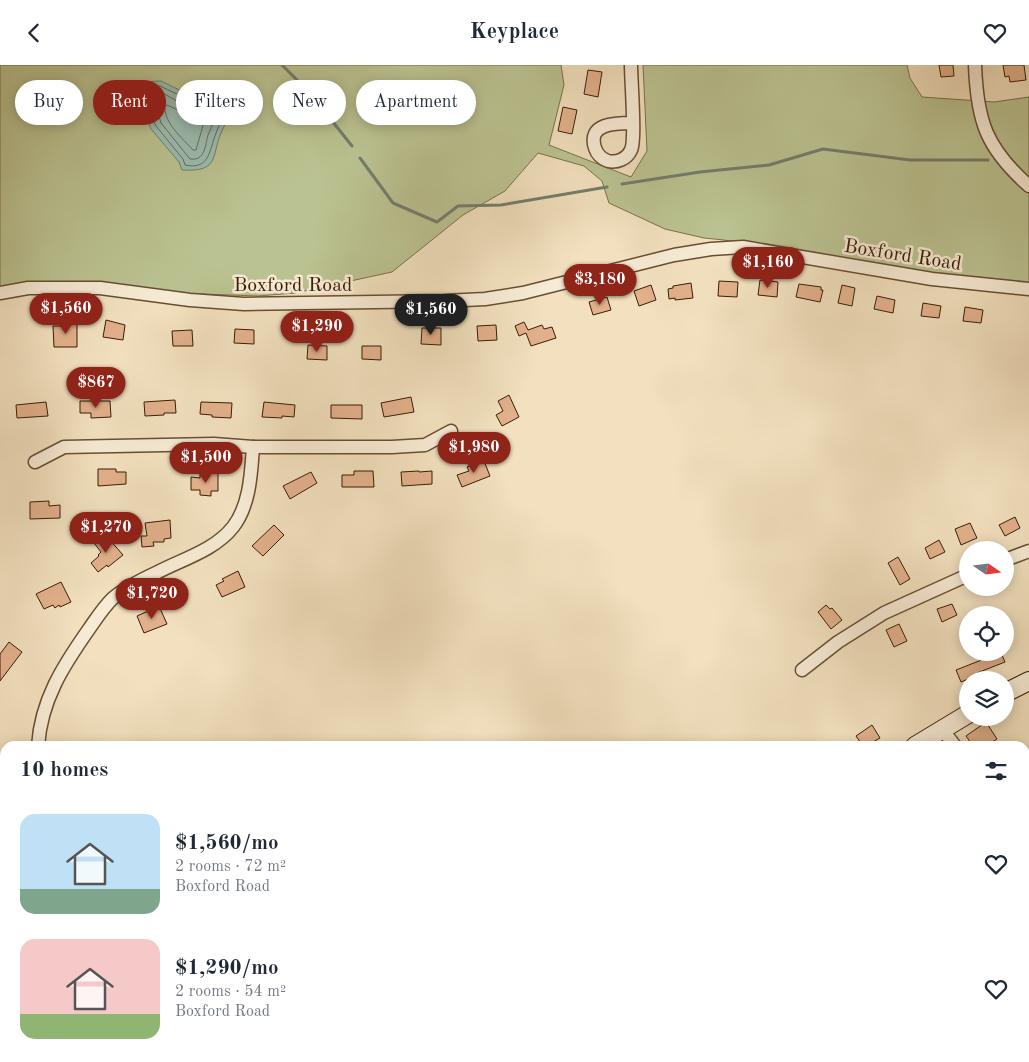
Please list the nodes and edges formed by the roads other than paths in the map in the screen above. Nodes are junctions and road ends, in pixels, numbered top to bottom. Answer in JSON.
{"nodes":[{"id":1,"x":631,"y":65,"type":"edge"},
{"id":2,"x":975,"y":65,"type":"edge"},
{"id":3,"x":632,"y":123,"type":"dead end"},
{"id":4,"x":1029,"y":186,"type":"edge"},
{"id":5,"x":1029,"y":289,"type":"edge"},
{"id":6,"x":0,"y":293,"type":"edge"},
{"id":7,"x":451,"y":431,"type":"dead end"},
{"id":8,"x":253,"y":447,"type":"junction"},
{"id":9,"x":35,"y":461,"type":"dead end"},
{"id":10,"x":1029,"y":551,"type":"edge"},
{"id":11,"x":1014,"y":557,"type":"edge"},
{"id":12,"x":959,"y":579,"type":"edge"},
{"id":13,"x":802,"y":670,"type":"dead end"},
{"id":14,"x":1029,"y":681,"type":"edge"},
{"id":15,"x":1014,"y":688,"type":"edge"},
{"id":16,"x":959,"y":719,"type":"edge"},
{"id":17,"x":942,"y":729,"type":"junction"},
{"id":18,"x":38,"y":741,"type":"edge"},
{"id":19,"x":924,"y":741,"type":"edge"},
{"id":20,"x":951,"y":741,"type":"edge"}],
"edges":[{"from":1,"to":3,"type":"street"},
{"from":2,"to":4,"type":"street"},
{"from":5,"to":6,"type":"street","name":"Boxford Road"},
{"from":7,"to":8,"type":"street"},
{"from":8,"to":9,"type":"street"},
{"from":8,"to":18,"type":"street"},
{"from":10,"to":11,"type":"street"},
{"from":12,"to":13,"type":"street"},
{"from":14,"to":15,"type":"main road"},
{"from":16,"to":17,"type":"main road"},
{"from":17,"to":19,"type":"main road"},
{"from":17,"to":20,"type":"street"}]}
